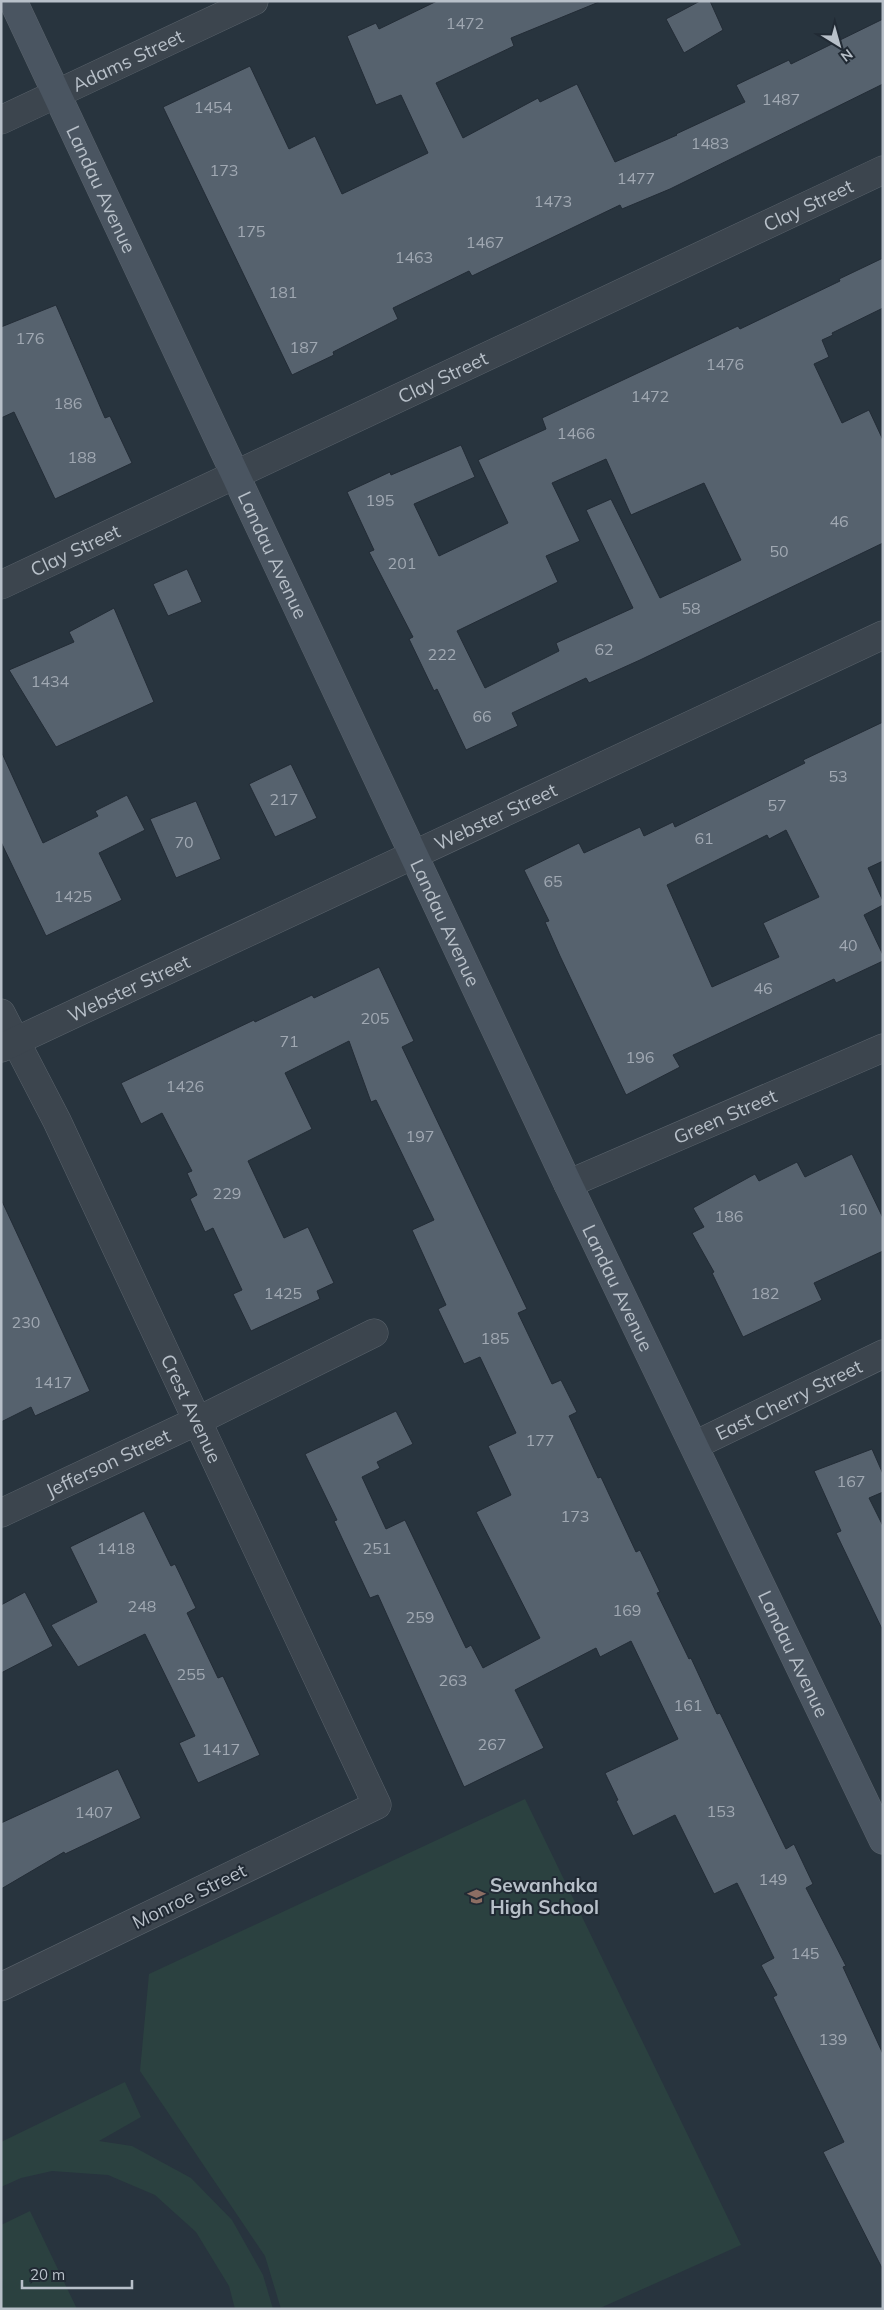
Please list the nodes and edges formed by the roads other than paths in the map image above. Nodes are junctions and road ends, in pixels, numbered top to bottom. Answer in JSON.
{"nodes":[{"id":1,"x":13,"y":1,"type":"edge"},
{"id":2,"x":254,"y":1,"type":"edge"},
{"id":3,"x":56,"y":94,"type":"junction"},
{"id":4,"x":1,"y":120,"type":"edge"},
{"id":5,"x":883,"y":170,"type":"edge"},
{"id":6,"x":235,"y":475,"type":"junction"},
{"id":7,"x":1,"y":585,"type":"edge"},
{"id":8,"x":883,"y":635,"type":"edge"},
{"id":9,"x":414,"y":855,"type":"junction"},
{"id":10,"x":1,"y":1013,"type":"edge"},
{"id":11,"x":8,"y":1045,"type":"edge"},
{"id":12,"x":883,"y":1048,"type":"edge"},
{"id":13,"x":568,"y":1184,"type":"junction"},
{"id":14,"x":374,"y":1333,"type":"dead end"},
{"id":15,"x":883,"y":1354,"type":"edge"},
{"id":16,"x":197,"y":1421,"type":"junction"},
{"id":17,"x":695,"y":1445,"type":"junction"},
{"id":18,"x":1,"y":1513,"type":"edge"},
{"id":19,"x":377,"y":1805,"type":"joint"},
{"id":20,"x":882,"y":1838,"type":"edge"},
{"id":21,"x":1,"y":1987,"type":"edge"}],
"edges":[{"from":1,"to":3,"type":"street","name":"Landau Avenue"},
{"from":2,"to":3,"type":"street","name":"Adams Street"},
{"from":3,"to":4,"type":"street","name":"Adams Street"},
{"from":3,"to":6,"type":"street","name":"Landau Avenue"},
{"from":5,"to":6,"type":"street","name":"Clay Street"},
{"from":6,"to":7,"type":"street","name":"Clay Street"},
{"from":6,"to":9,"type":"street","name":"Landau Avenue"},
{"from":8,"to":9,"type":"street","name":"Webster Street"},
{"from":9,"to":11,"type":"street","name":"Webster Street"},
{"from":9,"to":13,"type":"street","name":"Landau Avenue"},
{"from":10,"to":11,"type":"street","name":"Crest Avenue"},
{"from":11,"to":16,"type":"street","name":"Crest Avenue"},
{"from":12,"to":13,"type":"street","name":"Green Street"},
{"from":13,"to":17,"type":"street","name":"Landau Avenue"},
{"from":14,"to":16,"type":"street","name":"Jefferson Street"},
{"from":15,"to":17,"type":"street","name":"East Cherry Street"},
{"from":16,"to":18,"type":"street","name":"Jefferson Street"},
{"from":16,"to":19,"type":"street","name":"Crest Avenue"},
{"from":17,"to":20,"type":"street","name":"Landau Avenue"},
{"from":19,"to":21,"type":"street","name":"Monroe Street"}]}
